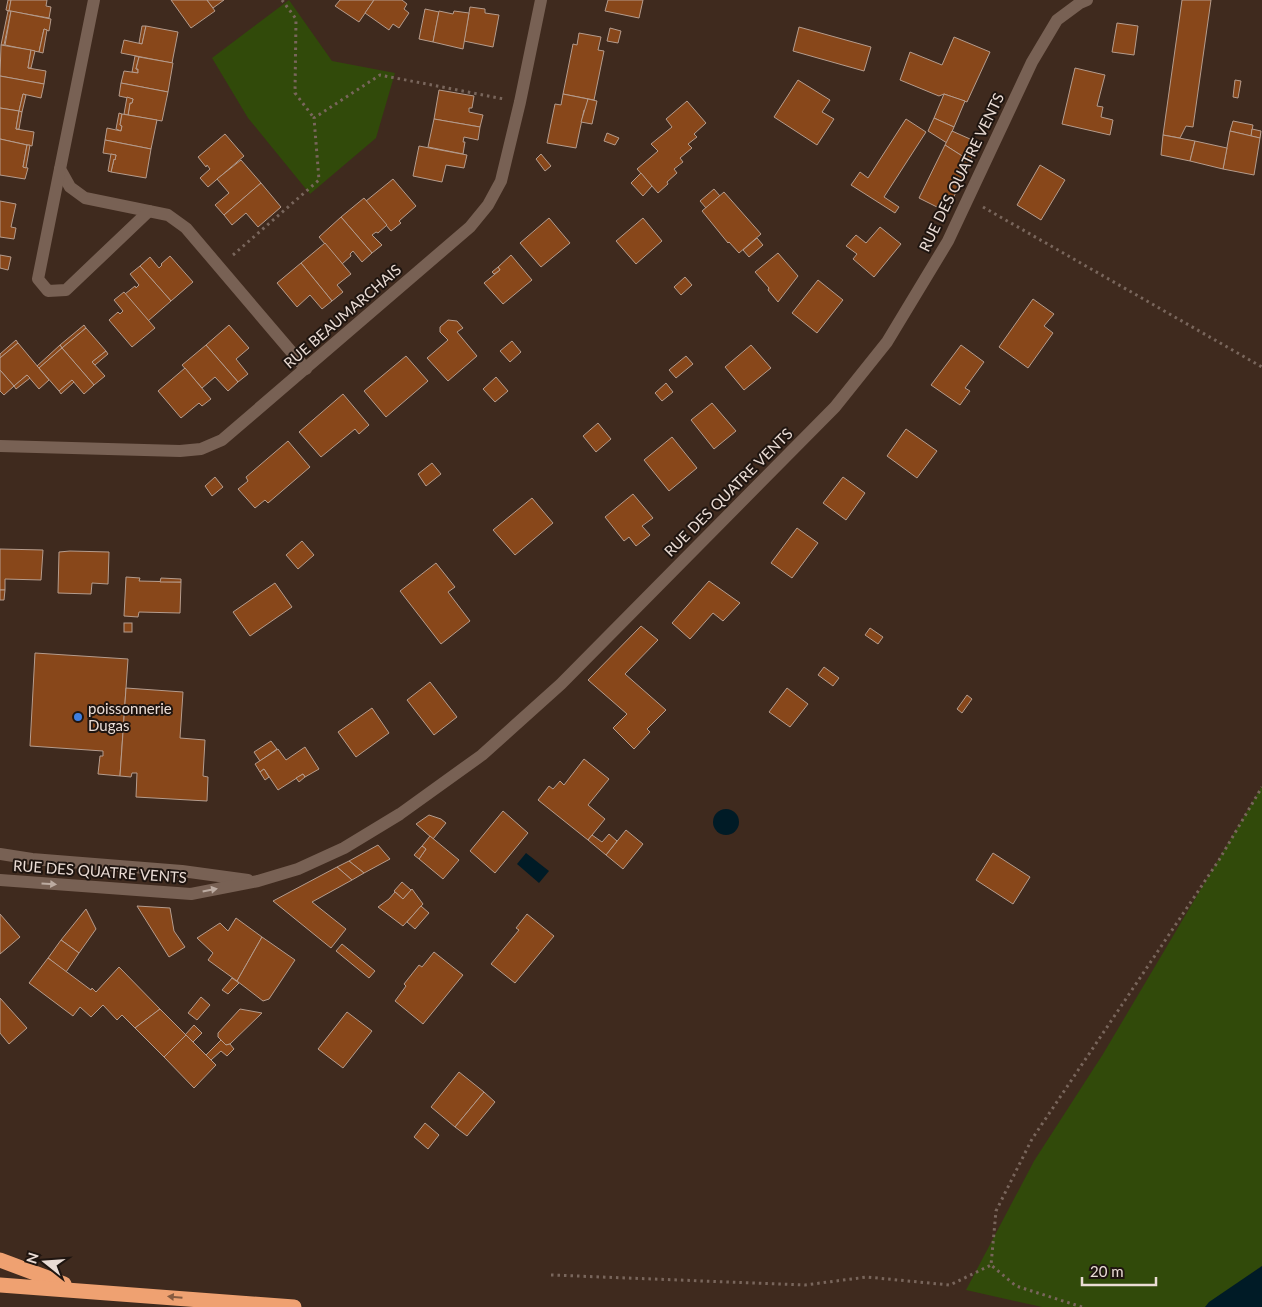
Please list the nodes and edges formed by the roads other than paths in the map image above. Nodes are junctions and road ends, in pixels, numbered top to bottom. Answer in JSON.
{"nodes":[{"id":1,"x":94,"y":0,"type":"edge"},
{"id":2,"x":541,"y":0,"type":"edge"},
{"id":3,"x":1081,"y":1,"type":"edge"},
{"id":4,"x":60,"y":169,"type":"junction"},
{"id":5,"x":148,"y":211,"type":"junction"},
{"id":6,"x":306,"y":368,"type":"junction"},
{"id":7,"x":0,"y":446,"type":"edge"},
{"id":8,"x":0,"y":854,"type":"edge"},
{"id":9,"x":0,"y":880,"type":"edge"},
{"id":10,"x":258,"y":881,"type":"junction"},
{"id":11,"x":0,"y":1260,"type":"edge"},
{"id":12,"x":0,"y":1285,"type":"edge"},
{"id":13,"x":77,"y":1289,"type":"junction"},
{"id":14,"x":294,"y":1307,"type":"edge"}],
"edges":[{"from":1,"to":4,"type":"street"},
{"from":2,"to":6,"type":"street","name":"RUE BEAUMARCHAIS"},
{"from":3,"to":10,"type":"street","name":"RUE DES QUATRE VENTS"},
{"from":4,"to":5,"type":"street"},
{"from":4,"to":5,"type":"street"},
{"from":5,"to":6,"type":"street"},
{"from":6,"to":7,"type":"street","name":"RUE BEAUMARCHAIS"},
{"from":8,"to":10,"type":"street","name":"RUE DES QUATRE VENTS"},
{"from":9,"to":10,"type":"street","name":"RUE DES QUATRE VENTS","one_way":true},
{"from":11,"to":13,"type":"highway"},
{"from":12,"to":13,"type":"highway"},
{"from":14,"to":13,"type":"highway","one_way":true}]}
